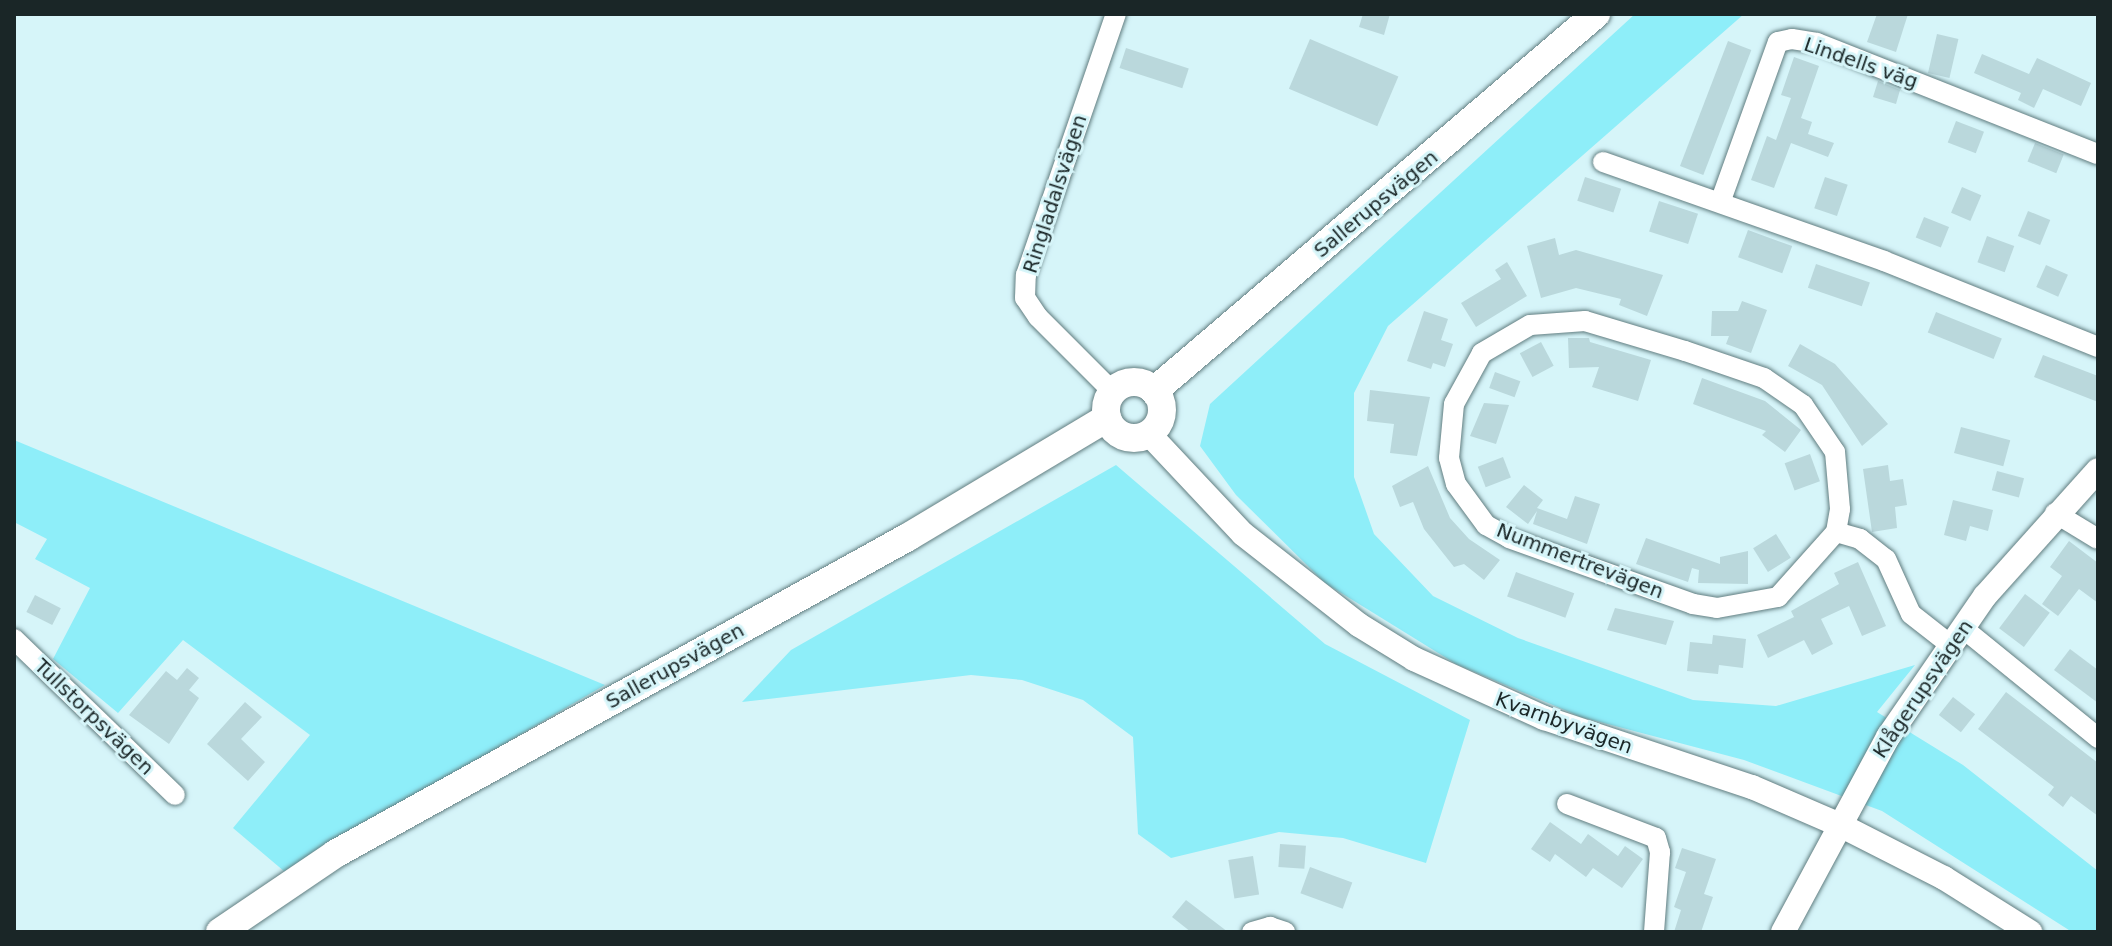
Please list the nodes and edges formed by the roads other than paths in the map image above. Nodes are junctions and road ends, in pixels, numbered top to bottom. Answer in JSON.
{"nodes":[{"id":1,"x":1116,"y":14,"type":"edge"},
{"id":2,"x":1596,"y":14,"type":"edge"},
{"id":3,"x":2098,"y":154,"type":"edge"},
{"id":4,"x":1603,"y":162,"type":"dead end"},
{"id":5,"x":1721,"y":200,"type":"junction"},
{"id":6,"x":2098,"y":347,"type":"edge"},
{"id":7,"x":1154,"y":391,"type":"junction"},
{"id":8,"x":1110,"y":405,"type":"junction"},
{"id":9,"x":1149,"y":434,"type":"junction"},
{"id":10,"x":2098,"y":470,"type":"edge"},
{"id":11,"x":2055,"y":513,"type":"junction"},
{"id":12,"x":1836,"y":532,"type":"junction"},
{"id":13,"x":2098,"y":539,"type":"edge"},
{"id":14,"x":1958,"y":638,"type":"junction"},
{"id":15,"x":14,"y":639,"type":"edge"},
{"id":16,"x":2098,"y":738,"type":"edge"},
{"id":17,"x":175,"y":795,"type":"dead end"},
{"id":18,"x":1567,"y":804,"type":"dead end"},
{"id":19,"x":1840,"y":825,"type":"junction"},
{"id":20,"x":237,"y":925,"type":"edge"},
{"id":21,"x":220,"y":932,"type":"edge"},
{"id":22,"x":1252,"y":932,"type":"edge"},
{"id":23,"x":1285,"y":932,"type":"edge"},
{"id":24,"x":1654,"y":932,"type":"edge"},
{"id":25,"x":1783,"y":932,"type":"edge"},
{"id":26,"x":2030,"y":932,"type":"edge"}],
"edges":[{"from":1,"to":8,"type":"street","name":"Ringladalsvägen"},
{"from":2,"to":7,"type":"main road","name":"Sallerupsvägen"},
{"from":3,"to":5,"type":"street","name":"Lindells väg"},
{"from":4,"to":5,"type":"street"},
{"from":5,"to":6,"type":"street"},
{"from":7,"to":8,"type":"main road","name":"Sallerupsvägen"},
{"from":7,"to":9,"type":"main road"},
{"from":8,"to":9,"type":"main road"},
{"from":8,"to":20,"type":"main road","name":"Sallerupsvägen"},
{"from":9,"to":19,"type":"street","name":"Kvarnbyvägen"},
{"from":10,"to":11,"type":"street","name":"Klågerupsvägen"},
{"from":11,"to":13,"type":"street"},
{"from":11,"to":14,"type":"street","name":"Klågerupsvägen"},
{"from":12,"to":12,"type":"street","name":"Nummertrevägen"},
{"from":12,"to":14,"type":"street"},
{"from":14,"to":16,"type":"street"},
{"from":14,"to":19,"type":"street","name":"Klågerupsvägen"},
{"from":15,"to":17,"type":"street","name":"Tullstorpsvägen"},
{"from":18,"to":24,"type":"street"},
{"from":19,"to":25,"type":"street","name":"Klågerupsvägen"},
{"from":19,"to":26,"type":"street","name":"Kvarnbyvägen"},
{"from":20,"to":21,"type":"main road","name":"Sallerupsvägen"},
{"from":22,"to":23,"type":"street"}]}
